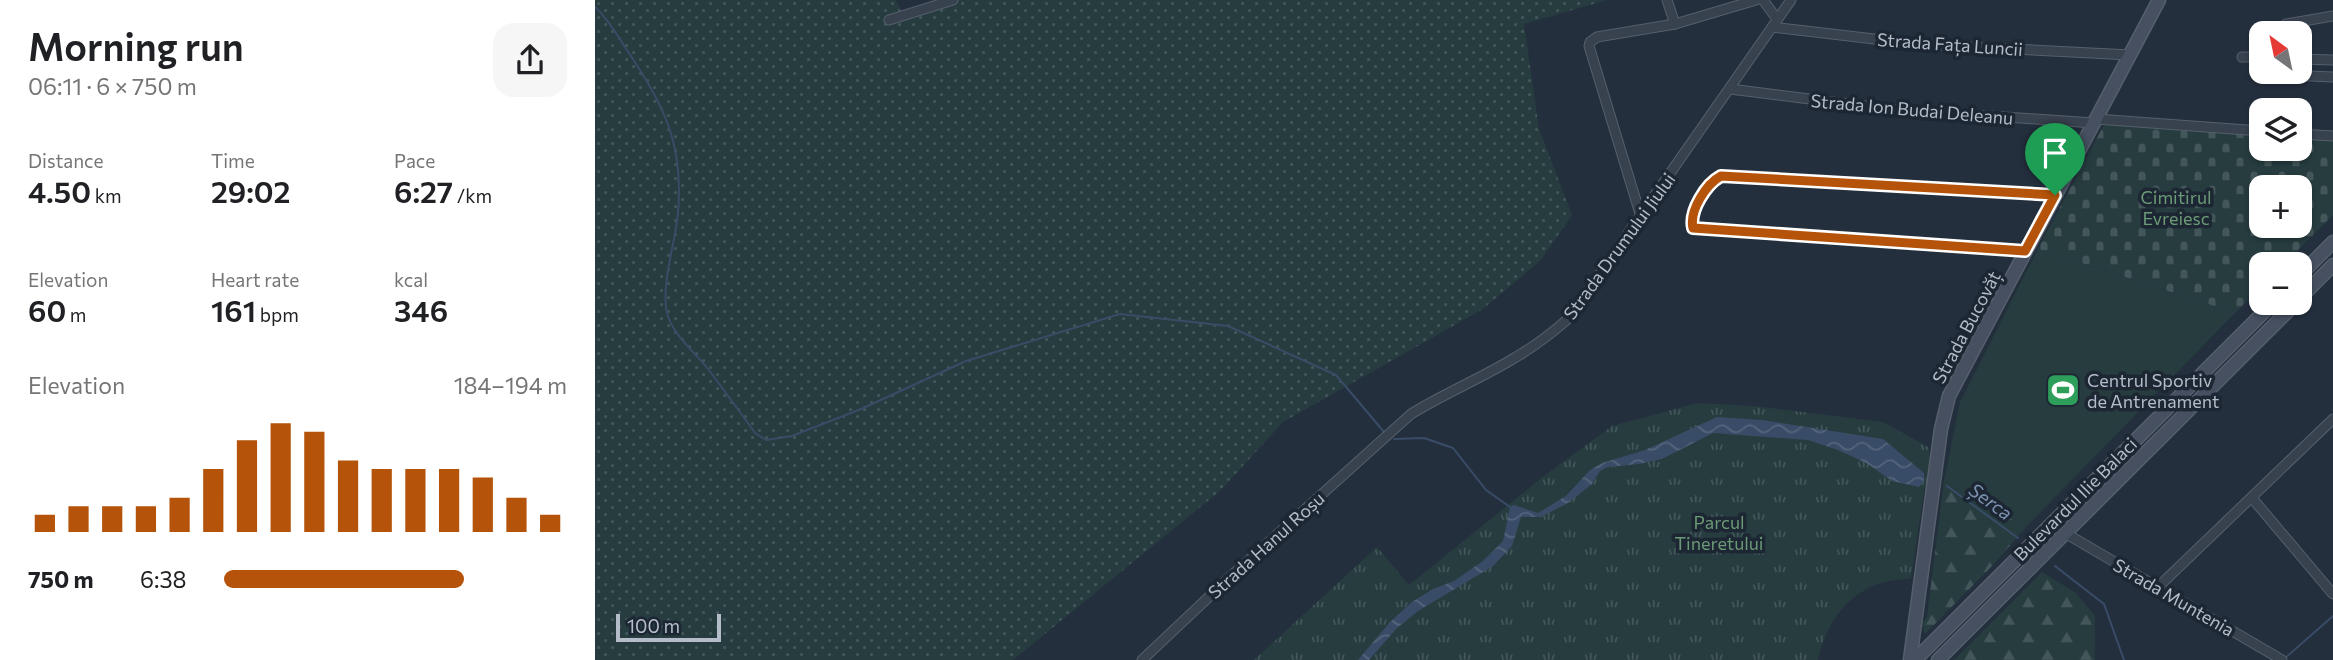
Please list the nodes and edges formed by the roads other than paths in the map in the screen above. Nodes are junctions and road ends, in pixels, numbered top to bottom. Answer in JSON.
{"nodes":[{"id":1,"x":953,"y":0,"type":"edge"},
{"id":2,"x":1667,"y":0,"type":"edge"},
{"id":3,"x":1756,"y":0,"type":"edge"},
{"id":4,"x":1763,"y":0,"type":"edge"},
{"id":5,"x":1791,"y":0,"type":"edge"},
{"id":6,"x":2159,"y":0,"type":"edge"},
{"id":7,"x":2333,"y":16,"type":"edge"},
{"id":8,"x":888,"y":20,"type":"dead end"},
{"id":9,"x":2304,"y":21,"type":"edge"},
{"id":10,"x":1774,"y":23,"type":"junction"},
{"id":11,"x":1675,"y":24,"type":"junction"},
{"id":12,"x":2130,"y":55,"type":"junction"},
{"id":13,"x":2242,"y":57,"type":"dead end"},
{"id":14,"x":2249,"y":57,"type":"edge"},
{"id":15,"x":2312,"y":59,"type":"edge"},
{"id":16,"x":2333,"y":60,"type":"edge"},
{"id":17,"x":2312,"y":76,"type":"edge"},
{"id":18,"x":2333,"y":77,"type":"edge"},
{"id":19,"x":1730,"y":89,"type":"junction"},
{"id":20,"x":2095,"y":121,"type":"junction"},
{"id":21,"x":2249,"y":130,"type":"edge"},
{"id":22,"x":2312,"y":135,"type":"edge"},
{"id":23,"x":2333,"y":136,"type":"edge"},
{"id":24,"x":2055,"y":195,"type":"junction"},
{"id":25,"x":1641,"y":217,"type":"junction"},
{"id":26,"x":2333,"y":242,"type":"edge"},
{"id":27,"x":2025,"y":251,"type":"junction"},
{"id":28,"x":2312,"y":263,"type":"edge"},
{"id":29,"x":2333,"y":265,"type":"edge"},
{"id":30,"x":2312,"y":286,"type":"edge"},
{"id":31,"x":2261,"y":315,"type":"edge"},
{"id":32,"x":2284,"y":315,"type":"edge"},
{"id":33,"x":2333,"y":419,"type":"edge"},
{"id":34,"x":1392,"y":432,"type":"joint"},
{"id":35,"x":2252,"y":498,"type":"junction"},
{"id":36,"x":2066,"y":533,"type":"junction"},
{"id":37,"x":2157,"y":588,"type":"junction"},
{"id":38,"x":2333,"y":594,"type":"edge"},
{"id":39,"x":1142,"y":660,"type":"edge"},
{"id":40,"x":1912,"y":660,"type":"edge"},
{"id":41,"x":1938,"y":660,"type":"edge"},
{"id":42,"x":2282,"y":660,"type":"edge"}],
"edges":[{"from":1,"to":8,"type":"street"},
{"from":2,"to":11,"type":"street"},
{"from":3,"to":11,"type":"street"},
{"from":4,"to":10,"type":"street"},
{"from":5,"to":10,"type":"street","name":"Strada Drumului Jiului"},
{"from":6,"to":12,"type":"main road","name":"Strada Bucovăț"},
{"from":7,"to":9,"type":"street"},
{"from":10,"to":12,"type":"street","name":"Strada Fața Luncii"},
{"from":10,"to":19,"type":"street","name":"Strada Drumului Jiului"},
{"from":11,"to":25,"type":"street"},
{"from":12,"to":20,"type":"main road","name":"Strada Bucovăț"},
{"from":13,"to":14,"type":"street"},
{"from":15,"to":16,"type":"street"},
{"from":17,"to":18,"type":"street"},
{"from":19,"to":20,"type":"street","name":"Strada Ion Budai Deleanu"},
{"from":19,"to":25,"type":"street","name":"Strada Drumului Jiului"},
{"from":20,"to":21,"type":"street","name":"Strada Ion Budai Deleanu"},
{"from":20,"to":24,"type":"main road","name":"Strada Bucovăț"},
{"from":22,"to":23,"type":"street"},
{"from":24,"to":27,"type":"main road","name":"Strada Bucovăț"},
{"from":24,"to":27,"type":"street"},
{"from":25,"to":34,"type":"street","name":"Strada Drumului Jiului"},
{"from":26,"to":28,"type":"main road"},
{"from":27,"to":40,"type":"main road","name":"Strada Bucovăț"},
{"from":29,"to":30,"type":"main road"},
{"from":31,"to":40,"type":"main road","name":"Bulevardul Ilie Balaci"},
{"from":32,"to":36,"type":"main road","name":"Bulevardul Ilie Balaci"},
{"from":33,"to":35,"type":"street"},
{"from":34,"to":39,"type":"street","name":"Strada Hanul Roșu"},
{"from":35,"to":37,"type":"street"},
{"from":35,"to":38,"type":"street"},
{"from":36,"to":37,"type":"street","name":"Strada Muntenia"},
{"from":36,"to":41,"type":"main road","name":"Bulevardul Ilie Balaci"},
{"from":37,"to":42,"type":"street","name":"Strada Muntenia"}]}
